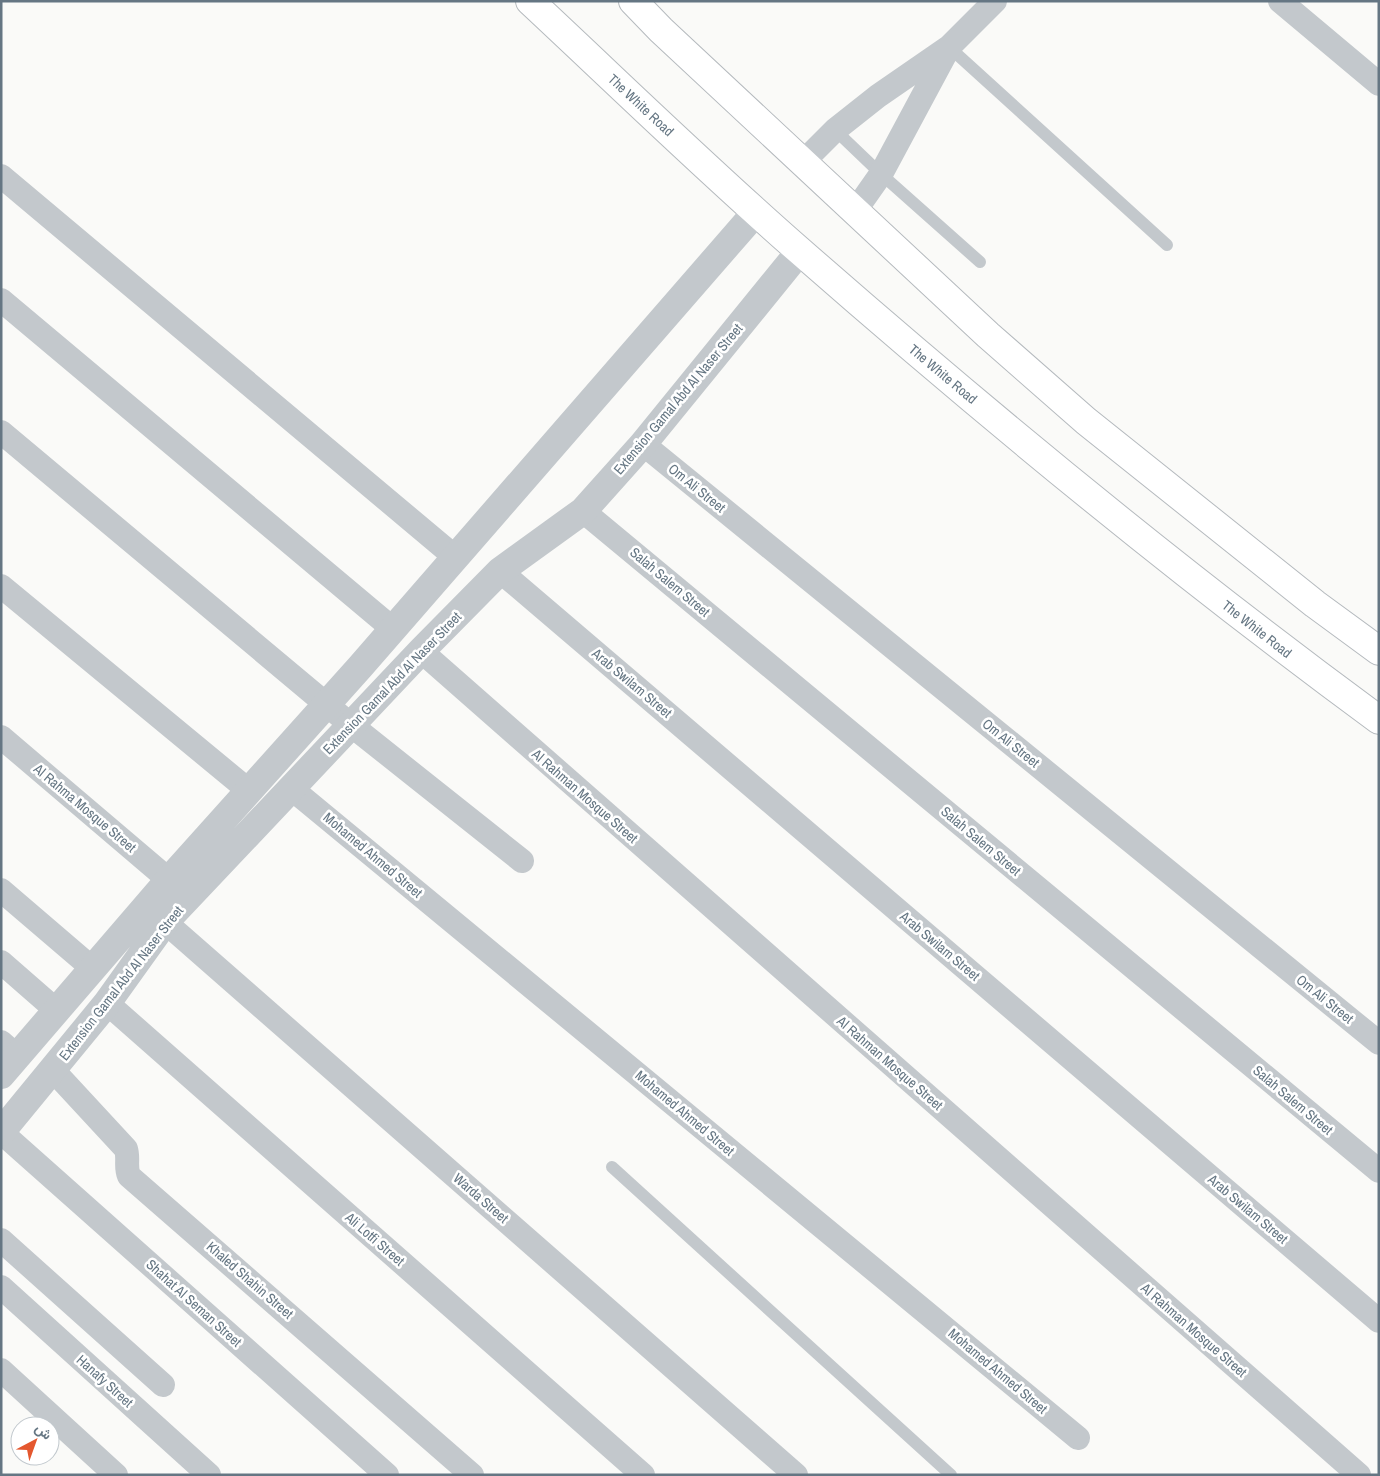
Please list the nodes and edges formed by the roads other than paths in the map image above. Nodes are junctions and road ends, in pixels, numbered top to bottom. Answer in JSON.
{"nodes":[{"id":1,"x":530,"y":1,"type":"edge"},
{"id":2,"x":633,"y":1,"type":"edge"},
{"id":3,"x":995,"y":1,"type":"edge"},
{"id":4,"x":1280,"y":1,"type":"edge"},
{"id":5,"x":949,"y":47,"type":"junction"},
{"id":6,"x":1379,"y":84,"type":"edge"},
{"id":7,"x":835,"y":130,"type":"junction"},
{"id":8,"x":803,"y":162,"type":"junction"},
{"id":9,"x":881,"y":174,"type":"junction"},
{"id":10,"x":1,"y":176,"type":"edge"},
{"id":11,"x":855,"y":211,"type":"junction"},
{"id":12,"x":756,"y":212,"type":"junction"},
{"id":13,"x":1167,"y":245,"type":"dead end"},
{"id":14,"x":800,"y":252,"type":"junction"},
{"id":15,"x":980,"y":262,"type":"dead end"},
{"id":16,"x":1,"y":300,"type":"edge"},
{"id":17,"x":1,"y":432,"type":"edge"},
{"id":18,"x":643,"y":444,"type":"junction"},
{"id":19,"x":583,"y":511,"type":"junction"},
{"id":20,"x":455,"y":557,"type":"junction"},
{"id":21,"x":500,"y":571,"type":"junction"},
{"id":22,"x":1,"y":586,"type":"edge"},
{"id":23,"x":392,"y":629,"type":"junction"},
{"id":24,"x":421,"y":651,"type":"junction"},
{"id":25,"x":1379,"y":651,"type":"edge"},
{"id":26,"x":327,"y":703,"type":"junction"},
{"id":27,"x":1379,"y":720,"type":"edge"},
{"id":28,"x":351,"y":725,"type":"junction"},
{"id":29,"x":1,"y":737,"type":"edge"},
{"id":30,"x":292,"y":788,"type":"junction"},
{"id":31,"x":248,"y":790,"type":"junction"},
{"id":32,"x":522,"y":861,"type":"dead end"},
{"id":33,"x":169,"y":880,"type":"junction"},
{"id":34,"x":1,"y":890,"type":"edge"},
{"id":35,"x":165,"y":922,"type":"junction"},
{"id":36,"x":1,"y":962,"type":"edge"},
{"id":37,"x":92,"y":968,"type":"junction"},
{"id":38,"x":108,"y":1003,"type":"junction"},
{"id":39,"x":56,"y":1010,"type":"junction"},
{"id":40,"x":1379,"y":1043,"type":"edge"},
{"id":41,"x":7,"y":1058,"type":"edge"},
{"id":42,"x":52,"y":1069,"type":"junction"},
{"id":43,"x":1,"y":1132,"type":"edge"},
{"id":44,"x":612,"y":1167,"type":"dead end"},
{"id":45,"x":1379,"y":1171,"type":"edge"},
{"id":46,"x":1,"y":1240,"type":"edge"},
{"id":47,"x":1,"y":1287,"type":"edge"},
{"id":48,"x":1379,"y":1321,"type":"edge"},
{"id":49,"x":1,"y":1370,"type":"edge"},
{"id":50,"x":163,"y":1385,"type":"dead end"},
{"id":51,"x":1078,"y":1438,"type":"dead end"},
{"id":52,"x":116,"y":1475,"type":"edge"},
{"id":53,"x":209,"y":1475,"type":"edge"},
{"id":54,"x":387,"y":1475,"type":"edge"},
{"id":55,"x":472,"y":1475,"type":"edge"},
{"id":56,"x":643,"y":1475,"type":"edge"},
{"id":57,"x":796,"y":1475,"type":"edge"},
{"id":58,"x":951,"y":1475,"type":"edge"},
{"id":59,"x":1359,"y":1475,"type":"edge"}],
"edges":[{"from":1,"to":12,"type":"main road","name":"The White Road"},
{"from":2,"to":8,"type":"main road"},
{"from":3,"to":5,"type":"street"},
{"from":4,"to":6,"type":"street"},
{"from":5,"to":7,"type":"street"},
{"from":5,"to":9,"type":"street"},
{"from":5,"to":13,"type":"lane"},
{"from":7,"to":8,"type":"street"},
{"from":7,"to":9,"type":"lane"},
{"from":8,"to":11,"type":"main road"},
{"from":9,"to":11,"type":"street"},
{"from":9,"to":15,"type":"lane"},
{"from":10,"to":20,"type":"street"},
{"from":11,"to":25,"type":"main road"},
{"from":12,"to":14,"type":"main road","name":"The White Road"},
{"from":12,"to":20,"type":"street","name":"Extension Gamal Abd Al Naser Street"},
{"from":14,"to":18,"type":"street","name":"Extension Gamal Abd Al Naser Street"},
{"from":14,"to":27,"type":"main road","name":"The White Road"},
{"from":16,"to":23,"type":"street"},
{"from":17,"to":26,"type":"street"},
{"from":18,"to":19,"type":"street","name":"Extension Gamal Abd Al Naser Street"},
{"from":18,"to":40,"type":"street","name":"Om Ali Street"},
{"from":19,"to":21,"type":"street","name":"Extension Gamal Abd Al Naser Street"},
{"from":19,"to":45,"type":"street","name":"Salah Salem Street"},
{"from":20,"to":23,"type":"street","name":"Extension Gamal Abd Al Naser Street"},
{"from":21,"to":24,"type":"street","name":"Extension Gamal Abd Al Naser Street"},
{"from":21,"to":48,"type":"street","name":"Arab Swilam Street"},
{"from":22,"to":31,"type":"street"},
{"from":23,"to":26,"type":"street","name":"Extension Gamal Abd Al Naser Street"},
{"from":24,"to":28,"type":"street","name":"Extension Gamal Abd Al Naser Street"},
{"from":24,"to":59,"type":"street","name":"Al Rahman Mosque Street"},
{"from":26,"to":28,"type":"street"},
{"from":26,"to":31,"type":"street","name":"Extension Gamal Abd Al Naser Street"},
{"from":28,"to":30,"type":"street","name":"Extension Gamal Abd Al Naser Street"},
{"from":28,"to":32,"type":"street"},
{"from":29,"to":33,"type":"street","name":"Al Rahma Mosque Street"},
{"from":30,"to":35,"type":"street","name":"Extension Gamal Abd Al Naser Street"},
{"from":30,"to":51,"type":"street","name":"Mohamed Ahmed Street"},
{"from":31,"to":33,"type":"street","name":"Extension Gamal Abd Al Naser Street"},
{"from":33,"to":37,"type":"street","name":"Extension Gamal Abd Al Naser Street"},
{"from":34,"to":37,"type":"street"},
{"from":35,"to":38,"type":"street","name":"Extension Gamal Abd Al Naser Street"},
{"from":35,"to":57,"type":"street","name":"Warda Street"},
{"from":36,"to":39,"type":"street"},
{"from":37,"to":39,"type":"street","name":"Extension Gamal Abd Al Naser Street"},
{"from":38,"to":42,"type":"street","name":"Extension Gamal Abd Al Naser Street"},
{"from":38,"to":56,"type":"street","name":"Ali Lotfi Street"},
{"from":39,"to":41,"type":"street","name":"Extension Gamal Abd Al Naser Street"},
{"from":42,"to":43,"type":"street","name":"Extension Gamal Abd Al Naser Street"},
{"from":42,"to":55,"type":"street","name":"Khaled Shahin Street"},
{"from":43,"to":54,"type":"street","name":"Shahat Al Seman Street"},
{"from":44,"to":58,"type":"lane"},
{"from":46,"to":50,"type":"street"},
{"from":47,"to":53,"type":"street","name":"Hanafy Street"},
{"from":49,"to":52,"type":"street"}]}
